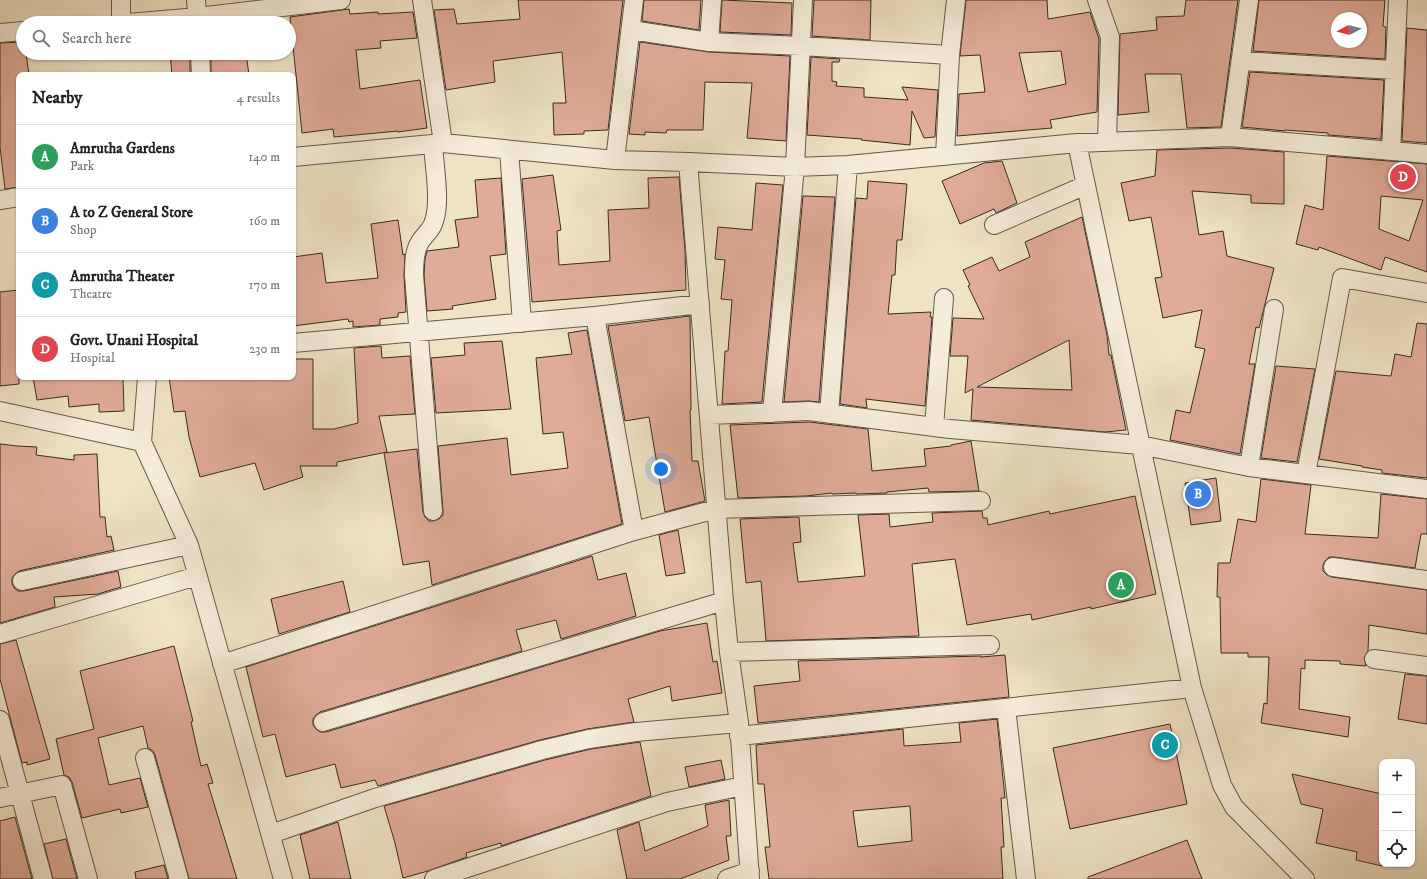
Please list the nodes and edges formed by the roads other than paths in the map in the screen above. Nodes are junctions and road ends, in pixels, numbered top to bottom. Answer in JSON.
{"nodes":[{"id":1,"x":120,"y":0,"type":"edge"},
{"id":2,"x":341,"y":0,"type":"edge"},
{"id":3,"x":422,"y":0,"type":"edge"},
{"id":4,"x":634,"y":0,"type":"edge"},
{"id":5,"x":712,"y":0,"type":"edge"},
{"id":6,"x":803,"y":0,"type":"edge"},
{"id":7,"x":956,"y":0,"type":"edge"},
{"id":8,"x":1097,"y":0,"type":"edge"},
{"id":9,"x":1249,"y":0,"type":"edge"},
{"id":10,"x":1398,"y":0,"type":"edge"},
{"id":11,"x":198,"y":13,"type":"edge"},
{"id":12,"x":121,"y":16,"type":"edge"},
{"id":13,"x":177,"y":16,"type":"edge"},
{"id":14,"x":631,"y":30,"type":"junction"},
{"id":15,"x":16,"y":32,"type":"edge"},
{"id":16,"x":0,"y":33,"type":"edge"},
{"id":17,"x":709,"y":42,"type":"junction"},
{"id":18,"x":801,"y":46,"type":"junction"},
{"id":19,"x":950,"y":55,"type":"junction"},
{"id":20,"x":200,"y":60,"type":"edge"},
{"id":21,"x":1241,"y":62,"type":"junction"},
{"id":22,"x":1394,"y":70,"type":"junction"},
{"id":23,"x":201,"y":72,"type":"edge"},
{"id":24,"x":1230,"y":137,"type":"junction"},
{"id":25,"x":1107,"y":142,"type":"junction"},
{"id":26,"x":438,"y":143,"type":"junction"},
{"id":27,"x":1077,"y":143,"type":"junction"},
{"id":28,"x":509,"y":150,"type":"junction"},
{"id":29,"x":1392,"y":151,"type":"junction"},
{"id":30,"x":1427,"y":154,"type":"edge"},
{"id":31,"x":945,"y":156,"type":"junction"},
{"id":32,"x":296,"y":157,"type":"edge"},
{"id":33,"x":615,"y":160,"type":"junction"},
{"id":34,"x":688,"y":162,"type":"junction"},
{"id":35,"x":795,"y":166,"type":"junction"},
{"id":36,"x":848,"y":166,"type":"junction"},
{"id":37,"x":1086,"y":185,"type":"junction"},
{"id":38,"x":16,"y":197,"type":"edge"},
{"id":39,"x":0,"y":200,"type":"edge"},
{"id":40,"x":994,"y":225,"type":"dead end"},
{"id":41,"x":1427,"y":293,"type":"edge"},
{"id":42,"x":944,"y":298,"type":"dead end"},
{"id":43,"x":700,"y":304,"type":"junction"},
{"id":44,"x":1274,"y":308,"type":"dead end"},
{"id":45,"x":595,"y":316,"type":"junction"},
{"id":46,"x":522,"y":323,"type":"junction"},
{"id":47,"x":418,"y":332,"type":"junction"},
{"id":48,"x":296,"y":343,"type":"edge"},
{"id":49,"x":147,"y":380,"type":"edge"},
{"id":50,"x":0,"y":411,"type":"edge"},
{"id":51,"x":772,"y":413,"type":"junction"},
{"id":52,"x":829,"y":414,"type":"junction"},
{"id":53,"x":709,"y":415,"type":"junction"},
{"id":54,"x":934,"y":427,"type":"junction"},
{"id":55,"x":142,"y":442,"type":"junction"},
{"id":56,"x":1140,"y":445,"type":"junction"},
{"id":57,"x":1249,"y":467,"type":"junction"},
{"id":58,"x":1306,"y":474,"type":"junction"},
{"id":59,"x":1427,"y":489,"type":"edge"},
{"id":60,"x":981,"y":501,"type":"dead end"},
{"id":61,"x":716,"y":509,"type":"junction"},
{"id":62,"x":433,"y":511,"type":"dead end"},
{"id":63,"x":634,"y":531,"type":"junction"},
{"id":64,"x":189,"y":545,"type":"junction"},
{"id":65,"x":1333,"y":567,"type":"dead end"},
{"id":66,"x":197,"y":576,"type":"junction"},
{"id":67,"x":1427,"y":580,"type":"edge"},
{"id":68,"x":22,"y":581,"type":"dead end"},
{"id":69,"x":724,"y":601,"type":"junction"},
{"id":70,"x":0,"y":634,"type":"edge"},
{"id":71,"x":990,"y":645,"type":"dead end"},
{"id":72,"x":729,"y":652,"type":"junction"},
{"id":73,"x":1374,"y":659,"type":"dead end"},
{"id":74,"x":222,"y":664,"type":"junction"},
{"id":75,"x":1427,"y":666,"type":"edge"},
{"id":76,"x":1192,"y":688,"type":"junction"},
{"id":77,"x":1006,"y":708,"type":"junction"},
{"id":78,"x":0,"y":720,"type":"edge"},
{"id":79,"x":323,"y":722,"type":"dead end"},
{"id":80,"x":739,"y":730,"type":"junction"},
{"id":81,"x":145,"y":758,"type":"dead end"},
{"id":82,"x":743,"y":786,"type":"junction"},
{"id":83,"x":20,"y":794,"type":"junction"},
{"id":84,"x":0,"y":798,"type":"edge"},
{"id":85,"x":271,"y":834,"type":"junction"},
{"id":86,"x":750,"y":875,"type":"edge"},
{"id":87,"x":43,"y":879,"type":"edge"},
{"id":88,"x":88,"y":879,"type":"edge"},
{"id":89,"x":179,"y":879,"type":"edge"},
{"id":90,"x":283,"y":879,"type":"edge"},
{"id":91,"x":434,"y":879,"type":"edge"},
{"id":92,"x":728,"y":879,"type":"edge"},
{"id":93,"x":1026,"y":879,"type":"edge"},
{"id":94,"x":1305,"y":879,"type":"edge"}],
"edges":[{"from":1,"to":12,"type":"street"},
{"from":2,"to":11,"type":"street"},
{"from":3,"to":26,"type":"street"},
{"from":4,"to":14,"type":"street"},
{"from":5,"to":17,"type":"street"},
{"from":6,"to":18,"type":"street"},
{"from":7,"to":19,"type":"street"},
{"from":8,"to":25,"type":"street"},
{"from":9,"to":21,"type":"street"},
{"from":10,"to":22,"type":"street"},
{"from":11,"to":13,"type":"street"},
{"from":14,"to":17,"type":"street"},
{"from":14,"to":33,"type":"street"},
{"from":15,"to":16,"type":"street"},
{"from":17,"to":18,"type":"street"},
{"from":18,"to":19,"type":"street"},
{"from":18,"to":35,"type":"street"},
{"from":19,"to":31,"type":"street"},
{"from":20,"to":23,"type":"street"},
{"from":21,"to":22,"type":"street"},
{"from":21,"to":24,"type":"street"},
{"from":22,"to":29,"type":"street"},
{"from":24,"to":25,"type":"street"},
{"from":24,"to":29,"type":"street"},
{"from":25,"to":27,"type":"street"},
{"from":26,"to":28,"type":"street"},
{"from":26,"to":32,"type":"street"},
{"from":26,"to":47,"type":"street"},
{"from":27,"to":31,"type":"street"},
{"from":27,"to":37,"type":"street"},
{"from":28,"to":33,"type":"street"},
{"from":28,"to":46,"type":"street"},
{"from":29,"to":30,"type":"street"},
{"from":31,"to":36,"type":"street"},
{"from":33,"to":34,"type":"street"},
{"from":34,"to":35,"type":"street"},
{"from":34,"to":43,"type":"street"},
{"from":35,"to":36,"type":"street"},
{"from":35,"to":51,"type":"street"},
{"from":36,"to":52,"type":"street"},
{"from":37,"to":40,"type":"street"},
{"from":37,"to":56,"type":"street"},
{"from":38,"to":39,"type":"street"},
{"from":41,"to":58,"type":"street"},
{"from":42,"to":54,"type":"street"},
{"from":43,"to":45,"type":"street"},
{"from":43,"to":53,"type":"street"},
{"from":44,"to":57,"type":"street"},
{"from":45,"to":46,"type":"street"},
{"from":45,"to":63,"type":"street"},
{"from":46,"to":47,"type":"street"},
{"from":47,"to":48,"type":"street"},
{"from":47,"to":62,"type":"street"},
{"from":49,"to":55,"type":"street"},
{"from":50,"to":55,"type":"street"},
{"from":51,"to":52,"type":"street"},
{"from":51,"to":53,"type":"street"},
{"from":52,"to":54,"type":"street"},
{"from":53,"to":61,"type":"street"},
{"from":54,"to":56,"type":"street"},
{"from":55,"to":64,"type":"street"},
{"from":56,"to":57,"type":"street"},
{"from":56,"to":76,"type":"street"},
{"from":57,"to":58,"type":"street"},
{"from":58,"to":59,"type":"street"},
{"from":60,"to":61,"type":"street"},
{"from":61,"to":63,"type":"street"},
{"from":61,"to":69,"type":"street"},
{"from":63,"to":74,"type":"street"},
{"from":64,"to":66,"type":"street"},
{"from":64,"to":68,"type":"street"},
{"from":65,"to":67,"type":"street"},
{"from":66,"to":70,"type":"street"},
{"from":66,"to":74,"type":"street"},
{"from":69,"to":72,"type":"street"},
{"from":69,"to":79,"type":"street"},
{"from":71,"to":72,"type":"street"},
{"from":72,"to":80,"type":"street"},
{"from":73,"to":75,"type":"street"},
{"from":74,"to":85,"type":"street"},
{"from":76,"to":77,"type":"street"},
{"from":76,"to":94,"type":"street"},
{"from":77,"to":80,"type":"street"},
{"from":77,"to":93,"type":"street"},
{"from":78,"to":83,"type":"street"},
{"from":80,"to":82,"type":"street"},
{"from":80,"to":85,"type":"street"},
{"from":81,"to":89,"type":"street"},
{"from":82,"to":86,"type":"street"},
{"from":82,"to":91,"type":"street"},
{"from":83,"to":84,"type":"street"},
{"from":83,"to":87,"type":"street"},
{"from":83,"to":88,"type":"street"},
{"from":85,"to":90,"type":"street"},
{"from":86,"to":92,"type":"street"}]}
